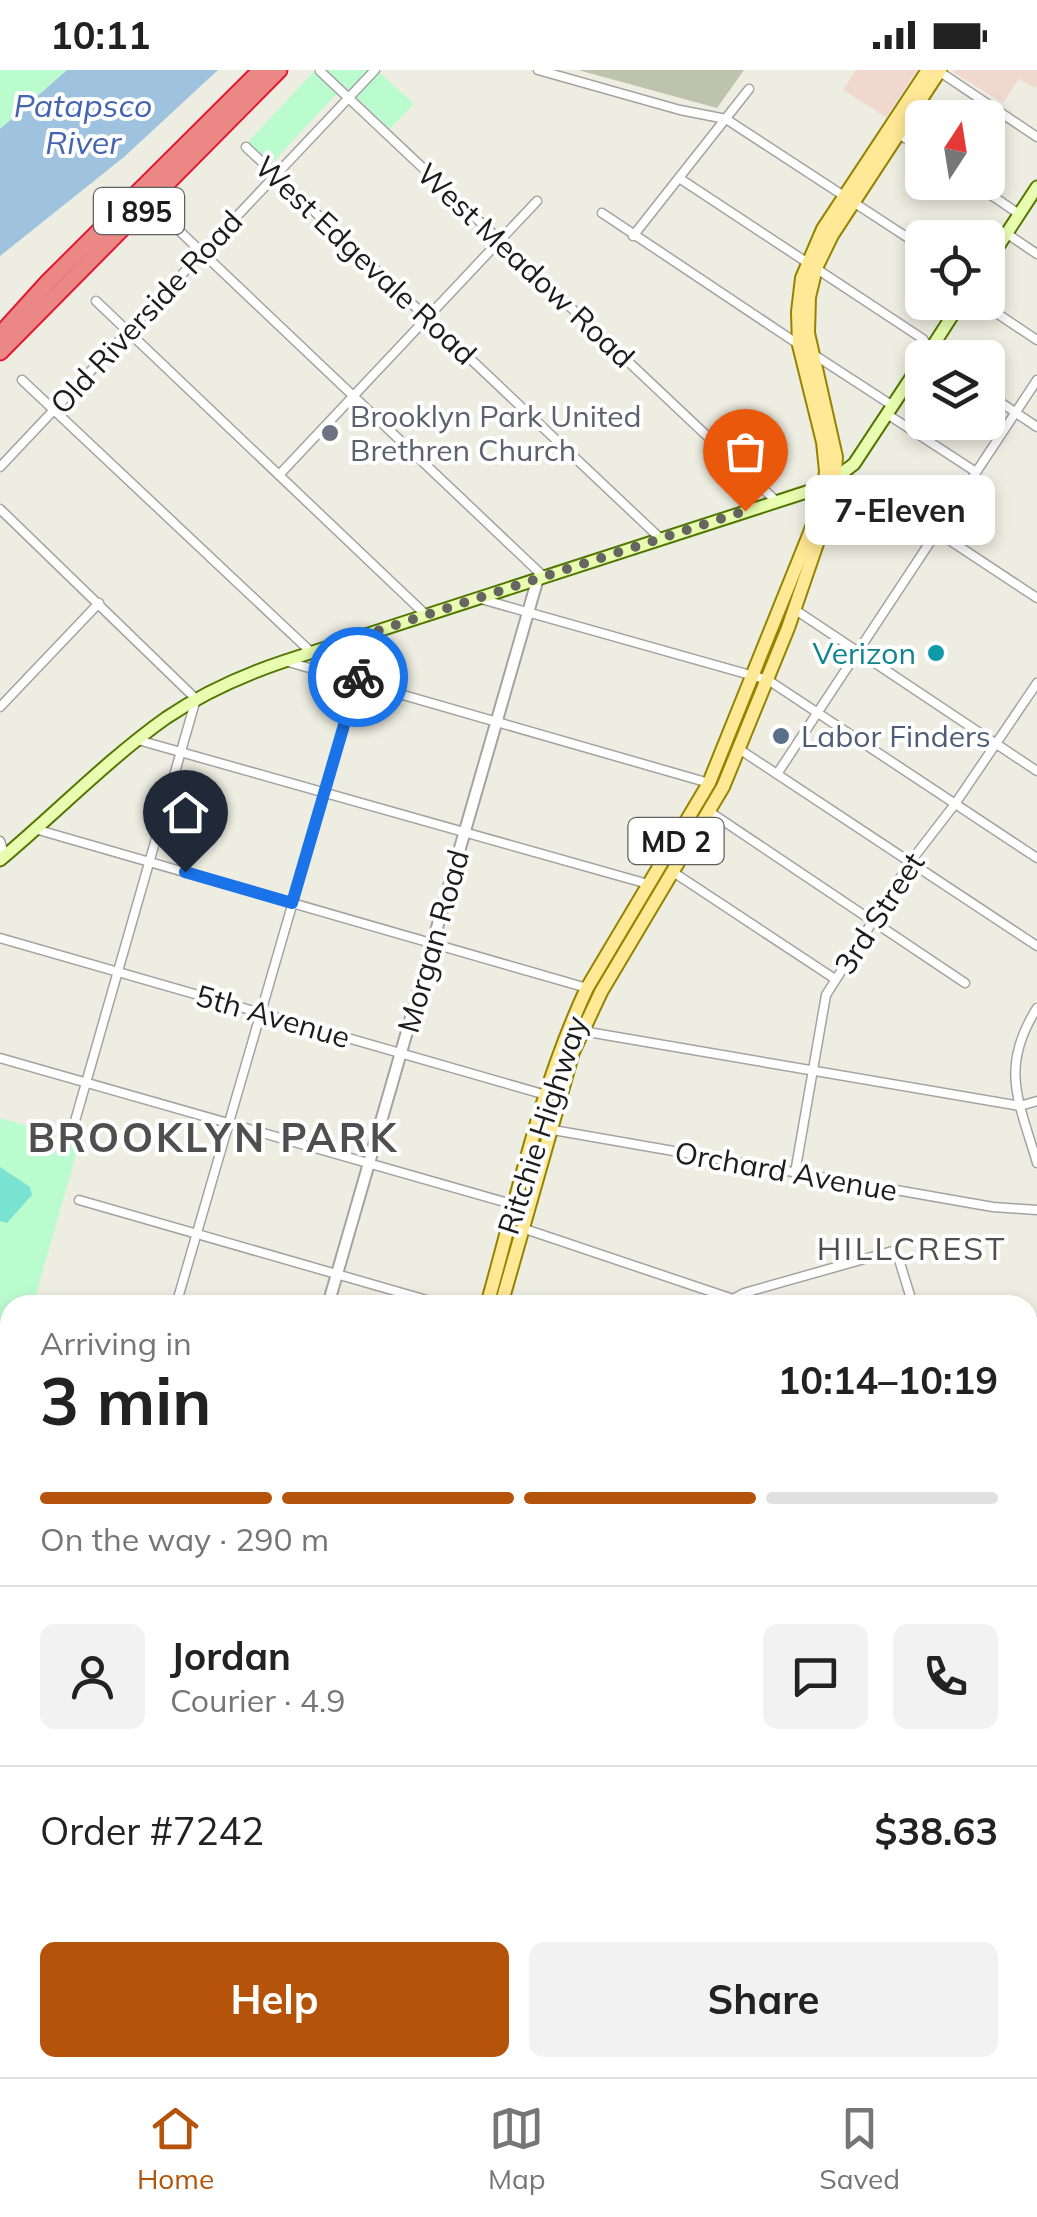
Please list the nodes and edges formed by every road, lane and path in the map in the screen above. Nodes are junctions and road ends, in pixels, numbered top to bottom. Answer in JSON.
{"nodes":[{"id":1,"x":261,"y":70,"type":"edge"},
{"id":2,"x":279,"y":70,"type":"edge"},
{"id":3,"x":374,"y":70,"type":"edge"},
{"id":4,"x":538,"y":70,"type":"edge"},
{"id":5,"x":928,"y":70,"type":"edge"},
{"id":6,"x":939,"y":70,"type":"edge"},
{"id":7,"x":320,"y":71,"type":"edge"},
{"id":8,"x":749,"y":90,"type":"dead end"},
{"id":9,"x":348,"y":98,"type":"junction"},
{"id":10,"x":726,"y":119,"type":"junction"},
{"id":11,"x":894,"y":131,"type":"junction"},
{"id":12,"x":1037,"y":137,"type":"edge"},
{"id":13,"x":905,"y":138,"type":"edge"},
{"id":14,"x":246,"y":147,"type":"dead end"},
{"id":15,"x":276,"y":175,"type":"junction"},
{"id":16,"x":679,"y":178,"type":"junction"},
{"id":17,"x":1037,"y":187,"type":"edge"},
{"id":18,"x":849,"y":199,"type":"junction"},
{"id":19,"x":998,"y":200,"type":"edge"},
{"id":20,"x":537,"y":202,"type":"dead end"},
{"id":21,"x":602,"y":212,"type":"dead end"},
{"id":22,"x":1019,"y":214,"type":"junction"},
{"id":23,"x":170,"y":222,"type":"dead end"},
{"id":24,"x":1006,"y":234,"type":"joint"},
{"id":25,"x":633,"y":236,"type":"junction"},
{"id":26,"x":905,"y":236,"type":"edge"},
{"id":27,"x":500,"y":241,"type":"junction"},
{"id":28,"x":202,"y":253,"type":"junction"},
{"id":29,"x":1037,"y":254,"type":"edge"},
{"id":30,"x":811,"y":265,"type":"junction"},
{"id":31,"x":48,"y":282,"type":"junction"},
{"id":32,"x":96,"y":300,"type":"dead end"},
{"id":33,"x":427,"y":318,"type":"junction"},
{"id":34,"x":1005,"y":319,"type":"edge"},
{"id":35,"x":0,"y":321,"type":"edge"},
{"id":36,"x":128,"y":331,"type":"junction"},
{"id":37,"x":0,"y":335,"type":"edge"},
{"id":38,"x":924,"y":340,"type":"edge"},
{"id":39,"x":1037,"y":340,"type":"edge"},
{"id":40,"x":805,"y":349,"type":"junction"},
{"id":41,"x":0,"y":352,"type":"edge"},
{"id":42,"x":22,"y":380,"type":"dead end"},
{"id":43,"x":1037,"y":380,"type":"edge"},
{"id":44,"x":905,"y":389,"type":"edge"},
{"id":45,"x":353,"y":396,"type":"junction"},
{"id":46,"x":1005,"y":406,"type":"edge"},
{"id":47,"x":54,"y":410,"type":"junction"},
{"id":48,"x":890,"y":410,"type":"junction"},
{"id":49,"x":1016,"y":413,"type":"junction"},
{"id":50,"x":1037,"y":427,"type":"edge"},
{"id":51,"x":0,"y":467,"type":"edge"},
{"id":52,"x":976,"y":472,"type":"junction"},
{"id":53,"x":279,"y":475,"type":"junction"},
{"id":54,"x":831,"y":482,"type":"junction"},
{"id":55,"x":776,"y":500,"type":"junction"},
{"id":56,"x":0,"y":510,"type":"edge"},
{"id":57,"x":937,"y":532,"type":"junction"},
{"id":58,"x":661,"y":538,"type":"junction"},
{"id":59,"x":540,"y":577,"type":"junction"},
{"id":60,"x":479,"y":598,"type":"junction"},
{"id":61,"x":1037,"y":598,"type":"edge"},
{"id":62,"x":99,"y":603,"type":"junction"},
{"id":63,"x":794,"y":609,"type":"junction"},
{"id":64,"x":528,"y":612,"type":"junction"},
{"id":65,"x":426,"y":615,"type":"junction"},
{"id":66,"x":371,"y":633,"type":"junction"},
{"id":67,"x":312,"y":652,"type":"junction"},
{"id":68,"x":858,"y":652,"type":"junction"},
{"id":69,"x":285,"y":661,"type":"junction"},
{"id":70,"x":761,"y":679,"type":"junction"},
{"id":71,"x":357,"y":682,"type":"junction"},
{"id":72,"x":1037,"y":683,"type":"edge"},
{"id":73,"x":196,"y":699,"type":"junction"},
{"id":74,"x":0,"y":707,"type":"edge"},
{"id":75,"x":817,"y":713,"type":"junction"},
{"id":76,"x":496,"y":722,"type":"junction"},
{"id":77,"x":138,"y":740,"type":"junction"},
{"id":78,"x":996,"y":744,"type":"junction"},
{"id":79,"x":739,"y":748,"type":"junction"},
{"id":80,"x":181,"y":752,"type":"junction"},
{"id":81,"x":1037,"y":771,"type":"edge"},
{"id":82,"x":777,"y":774,"type":"junction"},
{"id":83,"x":709,"y":783,"type":"junction"},
{"id":84,"x":323,"y":792,"type":"junction"},
{"id":85,"x":955,"y":804,"type":"junction"},
{"id":86,"x":710,"y":812,"type":"junction"},
{"id":87,"x":35,"y":829,"type":"junction"},
{"id":88,"x":464,"y":832,"type":"junction"},
{"id":89,"x":0,"y":841,"type":"edge"},
{"id":90,"x":3,"y":858,"type":"edge"},
{"id":91,"x":1037,"y":858,"type":"edge"},
{"id":92,"x":911,"y":861,"type":"junction"},
{"id":93,"x":150,"y":862,"type":"junction"},
{"id":94,"x":674,"y":872,"type":"junction"},
{"id":95,"x":650,"y":884,"type":"junction"},
{"id":96,"x":292,"y":903,"type":"junction"},
{"id":97,"x":873,"y":922,"type":"junction"},
{"id":98,"x":0,"y":938,"type":"edge"},
{"id":99,"x":432,"y":943,"type":"junction"},
{"id":100,"x":1037,"y":946,"type":"edge"},
{"id":101,"x":118,"y":972,"type":"junction"},
{"id":102,"x":836,"y":979,"type":"junction"},
{"id":103,"x":965,"y":984,"type":"dead end"},
{"id":104,"x":594,"y":990,"type":"junction"},
{"id":105,"x":1037,"y":1008,"type":"edge"},
{"id":106,"x":260,"y":1013,"type":"junction"},
{"id":107,"x":582,"y":1031,"type":"junction"},
{"id":108,"x":400,"y":1053,"type":"junction"},
{"id":109,"x":0,"y":1058,"type":"edge"},
{"id":110,"x":813,"y":1071,"type":"junction"},
{"id":111,"x":86,"y":1083,"type":"junction"},
{"id":112,"x":546,"y":1095,"type":"junction"},
{"id":113,"x":1037,"y":1101,"type":"edge"},
{"id":114,"x":1020,"y":1106,"type":"junction"},
{"id":115,"x":228,"y":1124,"type":"junction"},
{"id":116,"x":543,"y":1128,"type":"junction"},
{"id":117,"x":71,"y":1134,"type":"dead end"},
{"id":118,"x":1037,"y":1163,"type":"edge"},
{"id":119,"x":369,"y":1164,"type":"junction"},
{"id":120,"x":795,"y":1172,"type":"junction"},
{"id":121,"x":80,"y":1200,"type":"dead end"},
{"id":122,"x":515,"y":1206,"type":"junction"},
{"id":123,"x":1037,"y":1210,"type":"edge"},
{"id":124,"x":522,"y":1228,"type":"junction"},
{"id":125,"x":196,"y":1234,"type":"junction"},
{"id":126,"x":337,"y":1274,"type":"junction"},
{"id":127,"x":179,"y":1295,"type":"edge"},
{"id":128,"x":331,"y":1295,"type":"edge"},
{"id":129,"x":409,"y":1295,"type":"edge"},
{"id":130,"x":489,"y":1295,"type":"edge"},
{"id":131,"x":504,"y":1295,"type":"edge"},
{"id":132,"x":712,"y":1295,"type":"edge"},
{"id":133,"x":740,"y":1295,"type":"edge"},
{"id":134,"x":909,"y":1295,"type":"edge"}],
"edges":[{"from":1,"to":31,"type":"highway","number":"I 895"},
{"from":2,"to":41,"type":"highway","number":"I 895"},
{"from":3,"to":9,"type":"street","name":"Old Riverside Road"},
{"from":4,"to":10,"type":"street"},
{"from":5,"to":11,"type":"main road","number":"MD 2"},
{"from":6,"to":11,"type":"main road","number":"MD 2"},
{"from":6,"to":12,"type":"street"},
{"from":7,"to":9,"type":"street","name":"West Meadow Road"},
{"from":8,"to":10,"type":"street"},
{"from":9,"to":15,"type":"street","name":"Old Riverside Road"},
{"from":9,"to":27,"type":"street","name":"West Meadow Road"},
{"from":10,"to":16,"type":"street"},
{"from":10,"to":18,"type":"street"},
{"from":11,"to":13,"type":"street"},
{"from":11,"to":18,"type":"main road","number":"MD 2"},
{"from":14,"to":15,"type":"street","name":"West Edgevale Road"},
{"from":15,"to":28,"type":"street","name":"Old Riverside Road"},
{"from":15,"to":33,"type":"street","name":"West Edgevale Road"},
{"from":16,"to":25,"type":"street"},
{"from":16,"to":30,"type":"street"},
{"from":17,"to":22,"type":"main road"},
{"from":18,"to":26,"type":"street"},
{"from":18,"to":30,"type":"main road","number":"MD 2"},
{"from":19,"to":22,"type":"street"},
{"from":20,"to":27,"type":"street"},
{"from":21,"to":25,"type":"street"},
{"from":22,"to":24,"type":"main road"},
{"from":23,"to":28,"type":"street"},
{"from":24,"to":29,"type":"street"},
{"from":25,"to":40,"type":"street"},
{"from":27,"to":33,"type":"street"},
{"from":27,"to":55,"type":"street","name":"West Meadow Road"},
{"from":28,"to":36,"type":"street","name":"Old Riverside Road"},
{"from":28,"to":45,"type":"street"},
{"from":30,"to":38,"type":"street"},
{"from":30,"to":40,"type":"main road","number":"MD 2"},
{"from":31,"to":35,"type":"highway"},
{"from":31,"to":37,"type":"highway","number":"I 895"},
{"from":32,"to":36,"type":"street"},
{"from":33,"to":45,"type":"street"},
{"from":33,"to":58,"type":"street","name":"West Edgevale Road"},
{"from":34,"to":39,"type":"street"},
{"from":36,"to":47,"type":"street","name":"Old Riverside Road"},
{"from":36,"to":53,"type":"street"},
{"from":40,"to":48,"type":"street"},
{"from":40,"to":54,"type":"main road","name":"Ritchie Highway","number":"MD 2"},
{"from":40,"to":54,"type":"main road","number":"MD 2"},
{"from":42,"to":47,"type":"street"},
{"from":43,"to":49,"type":"street"},
{"from":44,"to":48,"type":"main road"},
{"from":45,"to":53,"type":"street"},
{"from":45,"to":59,"type":"street"},
{"from":46,"to":49,"type":"street"},
{"from":47,"to":51,"type":"street","name":"Old Riverside Road"},
{"from":47,"to":67,"type":"street"},
{"from":48,"to":52,"type":"street"},
{"from":48,"to":54,"type":"main road"},
{"from":49,"to":50,"type":"street"},
{"from":49,"to":52,"type":"street"},
{"from":52,"to":57,"type":"street"},
{"from":53,"to":65,"type":"street"},
{"from":54,"to":55,"type":"main road"},
{"from":54,"to":57,"type":"street"},
{"from":54,"to":63,"type":"main road","name":"Ritchie Highway","number":"MD 2"},
{"from":54,"to":70,"type":"main road","name":"Ritchie Highway","number":"MD 2"},
{"from":55,"to":58,"type":"main road"},
{"from":56,"to":62,"type":"street"},
{"from":57,"to":61,"type":"street"},
{"from":57,"to":68,"type":"street"},
{"from":58,"to":59,"type":"main road"},
{"from":59,"to":60,"type":"main road"},
{"from":59,"to":64,"type":"street","name":"Morgan Road"},
{"from":60,"to":64,"type":"street"},
{"from":60,"to":65,"type":"main road"},
{"from":62,"to":73,"type":"street"},
{"from":62,"to":74,"type":"street"},
{"from":63,"to":68,"type":"street"},
{"from":63,"to":70,"type":"main road","name":"Ritchie Highway","number":"MD 2"},
{"from":64,"to":70,"type":"street"},
{"from":64,"to":76,"type":"street","name":"Morgan Road"},
{"from":65,"to":66,"type":"main road"},
{"from":66,"to":67,"type":"main road"},
{"from":66,"to":71,"type":"street"},
{"from":67,"to":69,"type":"main road"},
{"from":68,"to":75,"type":"street"},
{"from":68,"to":78,"type":"street"},
{"from":69,"to":71,"type":"street"},
{"from":69,"to":73,"type":"main road"},
{"from":70,"to":75,"type":"street"},
{"from":70,"to":79,"type":"main road","name":"Ritchie Highway","number":"MD 2"},
{"from":70,"to":83,"type":"main road","name":"Ritchie Highway","number":"MD 2"},
{"from":71,"to":76,"type":"street"},
{"from":71,"to":84,"type":"street"},
{"from":72,"to":78,"type":"street","name":"3rd Street"},
{"from":73,"to":77,"type":"main road"},
{"from":73,"to":80,"type":"street"},
{"from":75,"to":82,"type":"street"},
{"from":75,"to":85,"type":"street"},
{"from":76,"to":83,"type":"street"},
{"from":76,"to":88,"type":"street","name":"Morgan Road"},
{"from":77,"to":80,"type":"street"},
{"from":77,"to":87,"type":"main road"},
{"from":78,"to":81,"type":"street"},
{"from":78,"to":85,"type":"street","name":"3rd Street"},
{"from":79,"to":82,"type":"street"},
{"from":79,"to":86,"type":"main road","name":"Ritchie Highway","number":"MD 2"},
{"from":80,"to":84,"type":"street"},
{"from":80,"to":93,"type":"street"},
{"from":82,"to":92,"type":"street"},
{"from":83,"to":95,"type":"main road","name":"Ritchie Highway","number":"MD 2"},
{"from":84,"to":88,"type":"street"},
{"from":84,"to":96,"type":"street"},
{"from":85,"to":91,"type":"street"},
{"from":85,"to":92,"type":"street","name":"3rd Street"},
{"from":86,"to":94,"type":"main road","name":"Ritchie Highway","number":"MD 2"},
{"from":86,"to":97,"type":"street"},
{"from":87,"to":90,"type":"main road"},
{"from":87,"to":93,"type":"street"},
{"from":88,"to":95,"type":"street"},
{"from":88,"to":99,"type":"street","name":"Morgan Road"},
{"from":89,"to":90,"type":"street"},
{"from":92,"to":97,"type":"street","name":"3rd Street"},
{"from":92,"to":100,"type":"street"},
{"from":93,"to":96,"type":"street"},
{"from":93,"to":101,"type":"street"},
{"from":94,"to":102,"type":"street"},
{"from":94,"to":104,"type":"main road","name":"Ritchie Highway","number":"MD 2"},
{"from":95,"to":104,"type":"main road","name":"Ritchie Highway","number":"MD 2"},
{"from":96,"to":99,"type":"street"},
{"from":96,"to":106,"type":"street"},
{"from":97,"to":102,"type":"street","name":"3rd Street"},
{"from":97,"to":103,"type":"street"},
{"from":98,"to":101,"type":"street","name":"5th Avenue"},
{"from":99,"to":104,"type":"street"},
{"from":99,"to":108,"type":"street","name":"Morgan Road"},
{"from":101,"to":106,"type":"street","name":"5th Avenue"},
{"from":101,"to":111,"type":"street"},
{"from":102,"to":110,"type":"street","name":"3rd Street"},
{"from":104,"to":107,"type":"main road","name":"Ritchie Highway","number":"MD 2"},
{"from":104,"to":112,"type":"main road","name":"Ritchie Highway","number":"MD 2"},
{"from":105,"to":114,"type":"street"},
{"from":106,"to":108,"type":"street","name":"5th Avenue"},
{"from":106,"to":115,"type":"street"},
{"from":107,"to":110,"type":"street"},
{"from":107,"to":116,"type":"main road","name":"Ritchie Highway","number":"MD 2"},
{"from":108,"to":112,"type":"street","name":"5th Avenue"},
{"from":108,"to":119,"type":"street","name":"Morgan Road"},
{"from":109,"to":111,"type":"street"},
{"from":110,"to":114,"type":"street"},
{"from":110,"to":120,"type":"street","name":"3rd Street"},
{"from":111,"to":115,"type":"street"},
{"from":111,"to":117,"type":"street"},
{"from":112,"to":116,"type":"main road","name":"Ritchie Highway","number":"MD 2"},
{"from":113,"to":114,"type":"street"},
{"from":114,"to":118,"type":"street"},
{"from":115,"to":119,"type":"street"},
{"from":115,"to":125,"type":"street"},
{"from":116,"to":120,"type":"street","name":"Orchard Avenue"},
{"from":116,"to":122,"type":"main road","name":"Ritchie Highway","number":"MD 2"},
{"from":116,"to":124,"type":"main road","name":"Ritchie Highway","number":"MD 2"},
{"from":119,"to":122,"type":"street"},
{"from":119,"to":126,"type":"street","name":"Morgan Road"},
{"from":120,"to":123,"type":"street","name":"Orchard Avenue"},
{"from":121,"to":125,"type":"street"},
{"from":122,"to":130,"type":"main road","name":"Ritchie Highway","number":"MD 2"},
{"from":124,"to":131,"type":"main road","name":"Ritchie Highway","number":"MD 2"},
{"from":124,"to":132,"type":"street"},
{"from":125,"to":126,"type":"street"},
{"from":125,"to":127,"type":"street"},
{"from":126,"to":128,"type":"street","name":"Morgan Road"},
{"from":126,"to":129,"type":"street"},
{"from":133,"to":134,"type":"street"}]}
